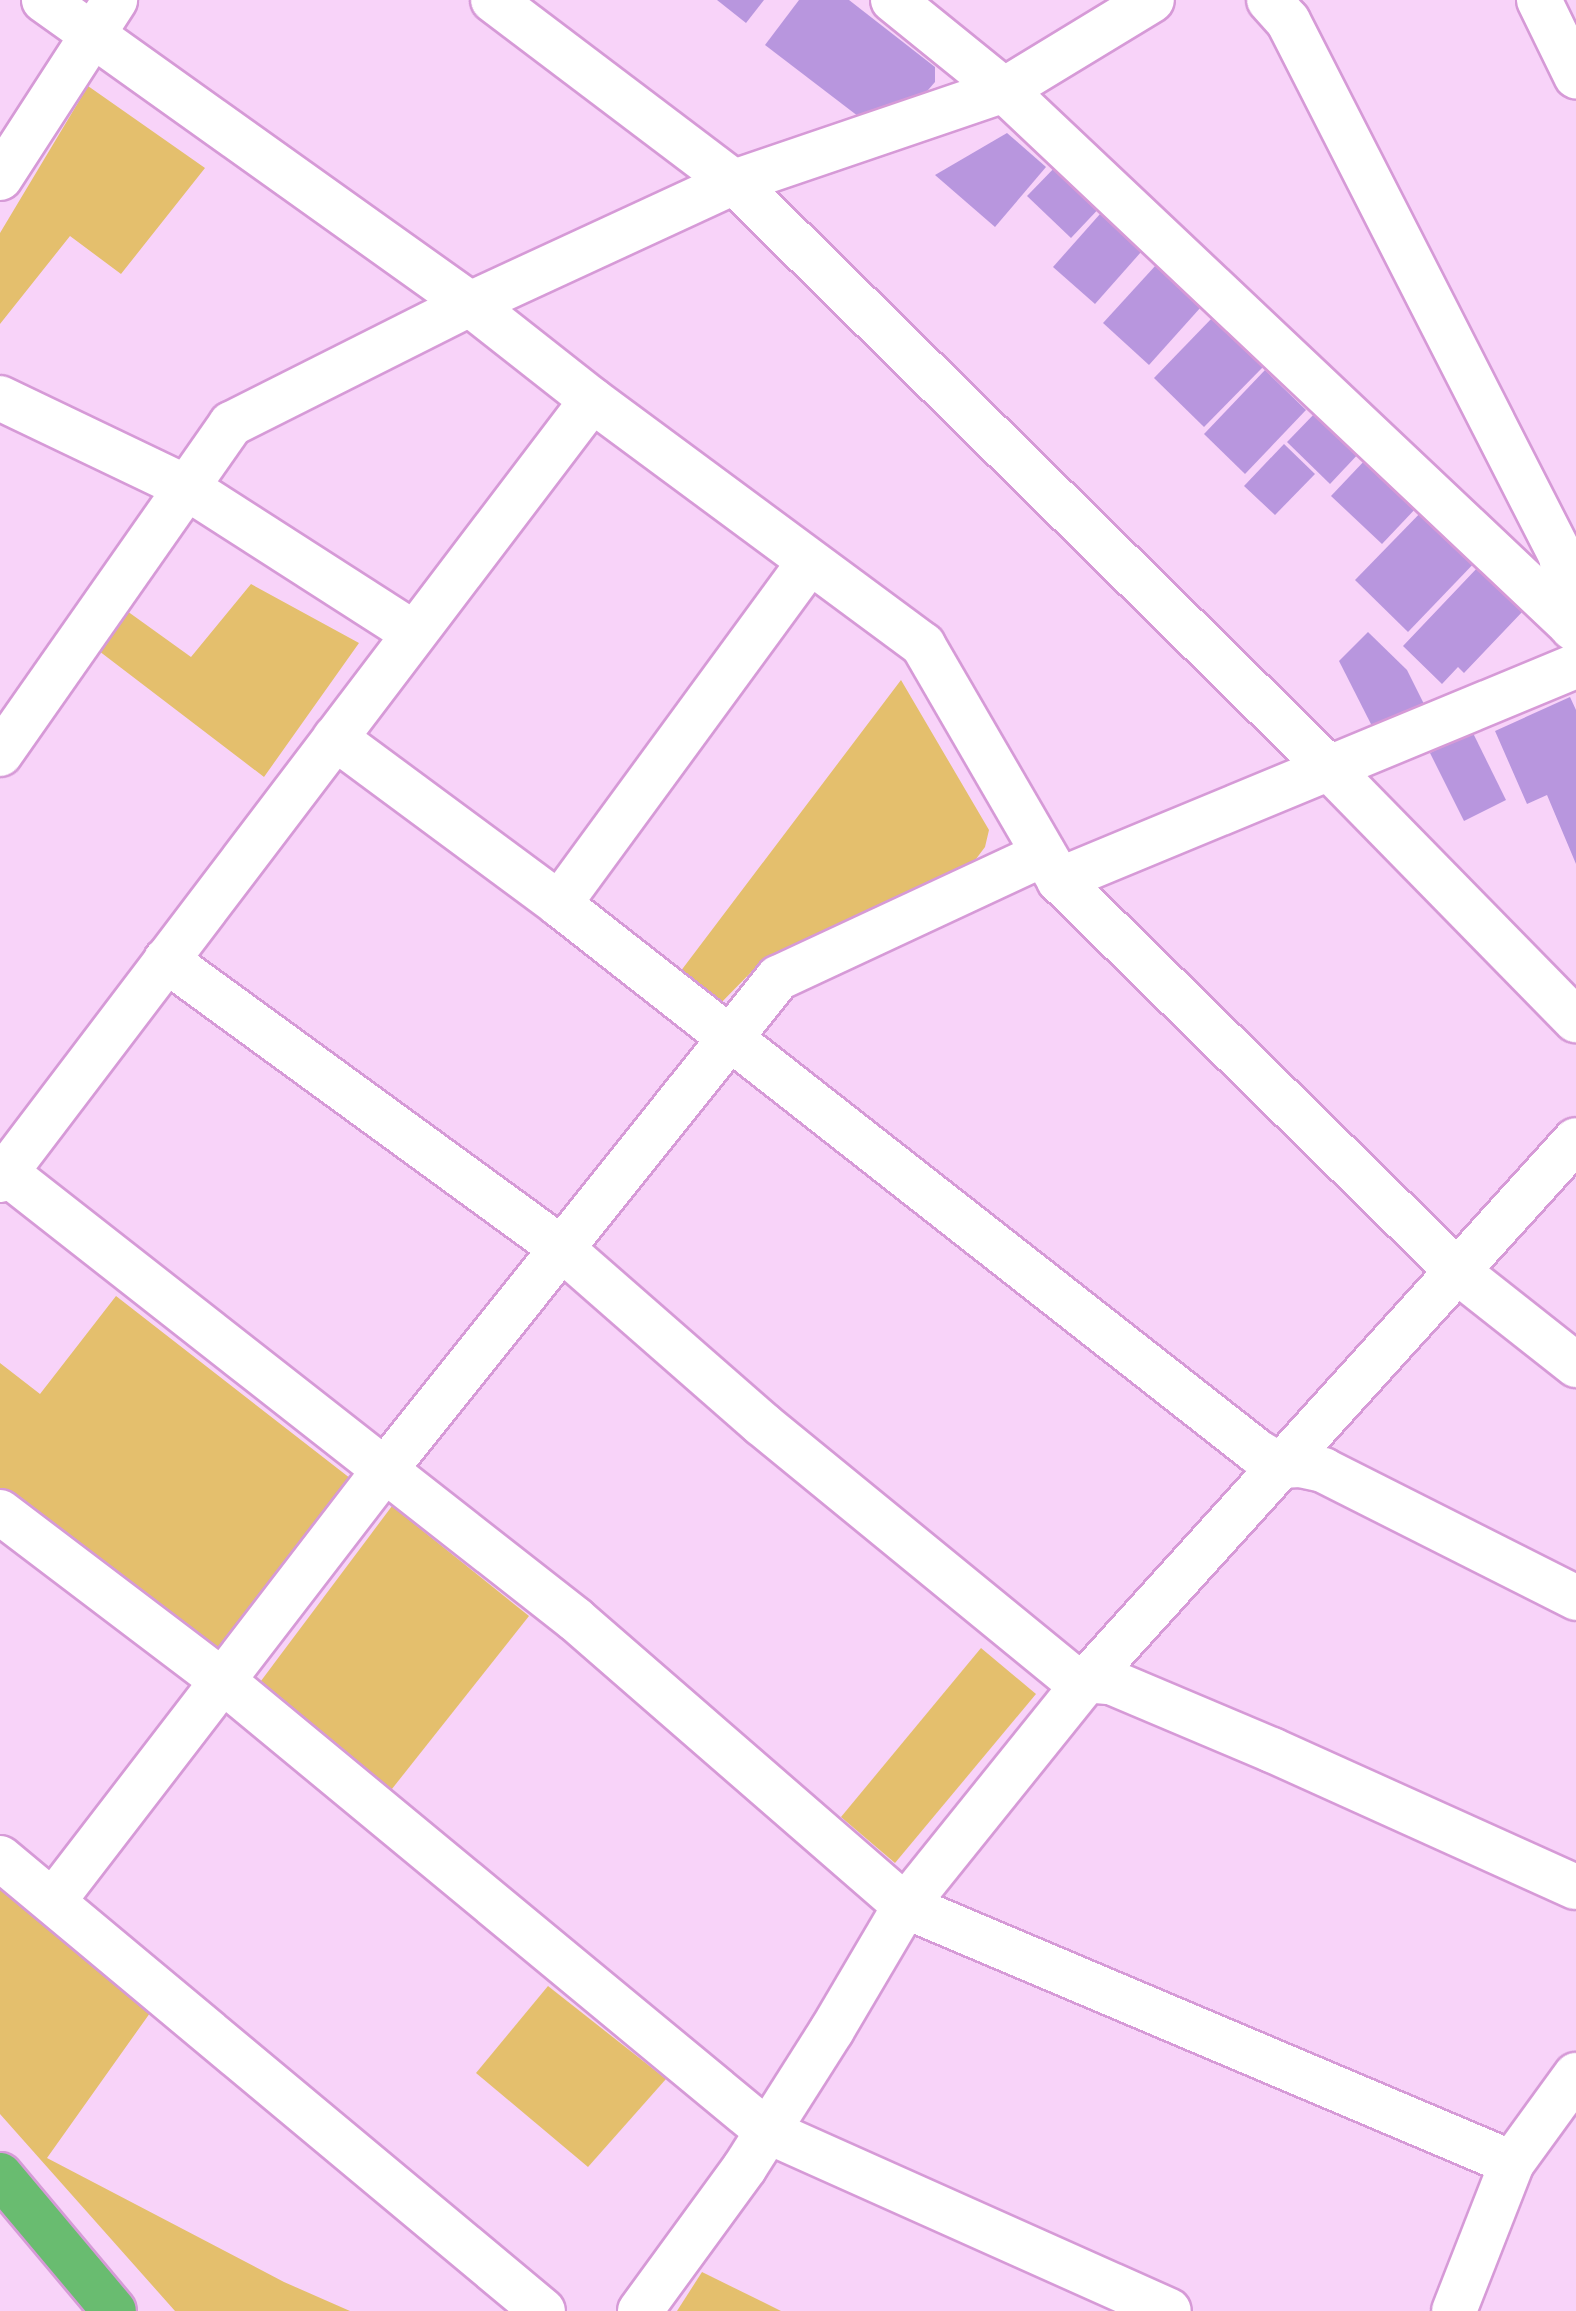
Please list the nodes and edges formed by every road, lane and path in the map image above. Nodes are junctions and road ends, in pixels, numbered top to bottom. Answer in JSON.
{"nodes":[{"id":1,"x":44,"y":0,"type":"edge"},
{"id":2,"x":493,"y":0,"type":"edge"},
{"id":3,"x":893,"y":0,"type":"edge"},
{"id":4,"x":1152,"y":0,"type":"edge"},
{"id":5,"x":1269,"y":0,"type":"edge"},
{"id":6,"x":1539,"y":0,"type":"edge"},
{"id":7,"x":104,"y":16,"type":"edge"},
{"id":8,"x":1576,"y":76,"type":"edge"},
{"id":9,"x":1004,"y":90,"type":"junction"},
{"id":10,"x":0,"y":178,"type":"edge"},
{"id":11,"x":734,"y":182,"type":"junction"},
{"id":12,"x":470,"y":304,"type":"junction"},
{"id":13,"x":0,"y":398,"type":"edge"},
{"id":14,"x":592,"y":400,"type":"junction"},
{"id":15,"x":186,"y":487,"type":"junction"},
{"id":16,"x":809,"y":563,"type":"junction"},
{"id":17,"x":413,"y":633,"type":"junction"},
{"id":18,"x":1575,"y":641,"type":"edge"},
{"id":19,"x":15,"y":707,"type":"edge"},
{"id":20,"x":335,"y":738,"type":"junction"},
{"id":21,"x":0,"y":754,"type":"edge"},
{"id":22,"x":1327,"y":766,"type":"junction"},
{"id":23,"x":1052,"y":867,"type":"junction"},
{"id":24,"x":559,"y":904,"type":"junction"},
{"id":25,"x":166,"y":960,"type":"junction"},
{"id":26,"x":1576,"y":1020,"type":"edge"},
{"id":27,"x":729,"y":1037,"type":"junction"},
{"id":28,"x":1576,"y":1140,"type":"edge"},
{"id":29,"x":2,"y":1174,"type":"edge"},
{"id":30,"x":561,"y":1248,"type":"junction"},
{"id":31,"x":1457,"y":1271,"type":"junction"},
{"id":32,"x":1576,"y":1365,"type":"edge"},
{"id":33,"x":1292,"y":1455,"type":"junction"},
{"id":34,"x":383,"y":1472,"type":"junction"},
{"id":35,"x":0,"y":1512,"type":"edge"},
{"id":36,"x":1576,"y":1598,"type":"edge"},
{"id":37,"x":223,"y":1681,"type":"junction"},
{"id":38,"x":1084,"y":1690,"type":"junction"},
{"id":39,"x":0,"y":1858,"type":"edge"},
{"id":40,"x":1576,"y":1887,"type":"edge"},
{"id":41,"x":54,"y":1900,"type":"junction"},
{"id":42,"x":905,"y":1906,"type":"junction"},
{"id":43,"x":1576,"y":2075,"type":"edge"},
{"id":44,"x":767,"y":2131,"type":"junction"},
{"id":45,"x":1512,"y":2163,"type":"junction"},
{"id":46,"x":0,"y":2175,"type":"edge"},
{"id":47,"x":114,"y":2311,"type":"edge"},
{"id":48,"x":543,"y":2311,"type":"edge"},
{"id":49,"x":640,"y":2311,"type":"edge"},
{"id":50,"x":1169,"y":2311,"type":"edge"},
{"id":51,"x":1454,"y":2311,"type":"edge"}],
"edges":[{"from":1,"to":7,"type":"street"},
{"from":2,"to":11,"type":"street"},
{"from":3,"to":9,"type":"street"},
{"from":4,"to":9,"type":"street"},
{"from":5,"to":18,"type":"street"},
{"from":6,"to":8,"type":"street"},
{"from":7,"to":10,"type":"street"},
{"from":7,"to":12,"type":"street"},
{"from":9,"to":11,"type":"street"},
{"from":9,"to":18,"type":"street"},
{"from":11,"to":12,"type":"street"},
{"from":11,"to":22,"type":"street"},
{"from":12,"to":14,"type":"street"},
{"from":12,"to":15,"type":"street"},
{"from":13,"to":15,"type":"street"},
{"from":14,"to":16,"type":"street"},
{"from":14,"to":17,"type":"street"},
{"from":15,"to":17,"type":"street"},
{"from":15,"to":19,"type":"street"},
{"from":16,"to":23,"type":"street"},
{"from":16,"to":24,"type":"street"},
{"from":17,"to":20,"type":"street"},
{"from":18,"to":22,"type":"street"},
{"from":19,"to":21,"type":"street"},
{"from":20,"to":24,"type":"street"},
{"from":20,"to":25,"type":"street"},
{"from":22,"to":23,"type":"street"},
{"from":22,"to":26,"type":"street"},
{"from":23,"to":27,"type":"street"},
{"from":23,"to":31,"type":"street"},
{"from":24,"to":27,"type":"street"},
{"from":25,"to":29,"type":"street"},
{"from":25,"to":30,"type":"street"},
{"from":27,"to":30,"type":"street"},
{"from":27,"to":33,"type":"street"},
{"from":28,"to":31,"type":"street"},
{"from":29,"to":34,"type":"street"},
{"from":30,"to":34,"type":"street"},
{"from":30,"to":38,"type":"street"},
{"from":31,"to":32,"type":"street"},
{"from":31,"to":33,"type":"street"},
{"from":33,"to":36,"type":"street"},
{"from":33,"to":38,"type":"street"},
{"from":34,"to":37,"type":"street"},
{"from":34,"to":42,"type":"street"},
{"from":35,"to":37,"type":"street"},
{"from":37,"to":41,"type":"street"},
{"from":37,"to":44,"type":"street"},
{"from":38,"to":40,"type":"street"},
{"from":38,"to":42,"type":"street"},
{"from":39,"to":41,"type":"street"},
{"from":41,"to":48,"type":"street"},
{"from":42,"to":44,"type":"street"},
{"from":42,"to":45,"type":"street"},
{"from":43,"to":45,"type":"street"},
{"from":44,"to":49,"type":"street"},
{"from":44,"to":50,"type":"street"},
{"from":45,"to":51,"type":"street"},
{"from":46,"to":47,"type":"highway"}]}
